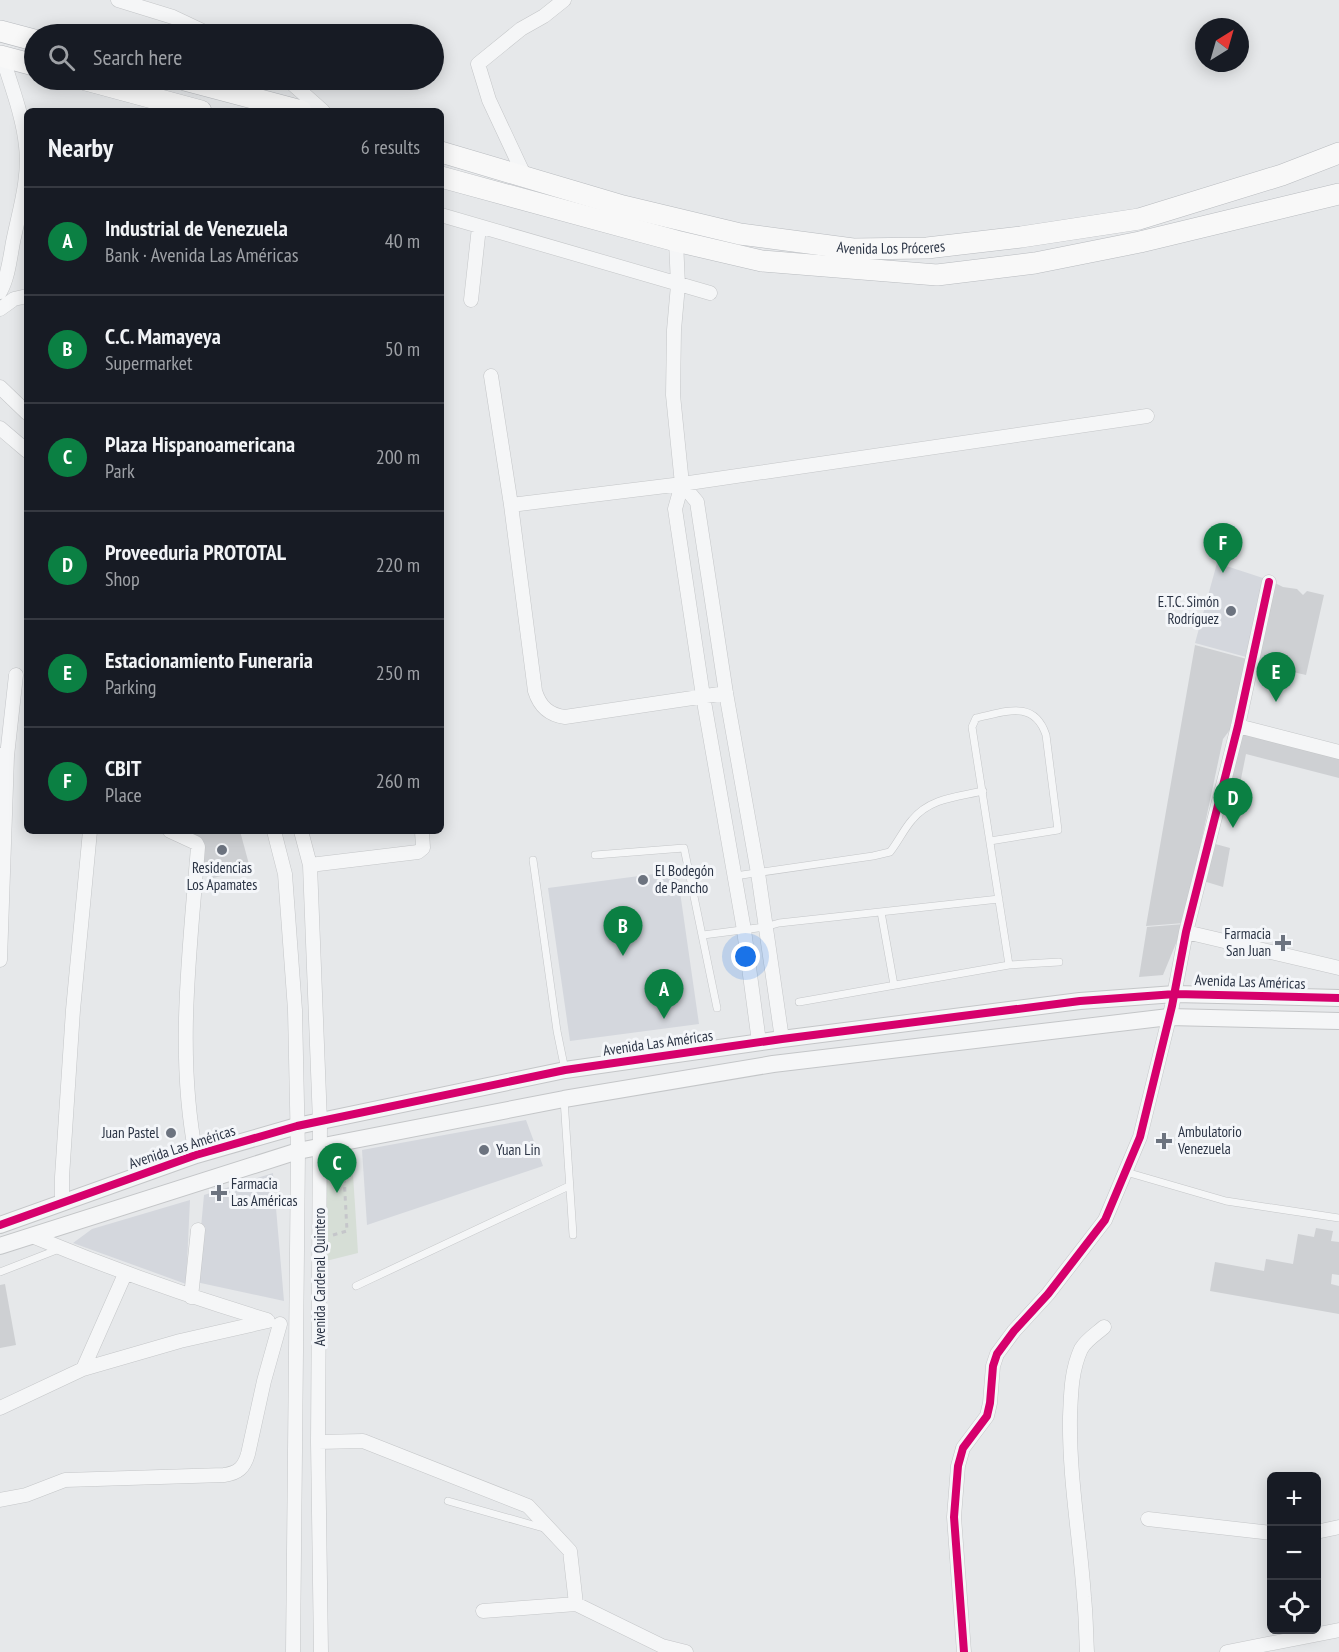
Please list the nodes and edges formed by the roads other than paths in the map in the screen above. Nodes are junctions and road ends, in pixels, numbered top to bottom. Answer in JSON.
{"nodes":[{"id":1,"x":118,"y":0,"type":"edge"},
{"id":2,"x":564,"y":0,"type":"edge"},
{"id":3,"x":186,"y":24,"type":"edge"},
{"id":4,"x":0,"y":31,"type":"edge"},
{"id":5,"x":24,"y":37,"type":"edge"},
{"id":6,"x":1,"y":56,"type":"edge"},
{"id":7,"x":24,"y":62,"type":"edge"},
{"id":8,"x":123,"y":90,"type":"edge"},
{"id":9,"x":222,"y":90,"type":"edge"},
{"id":10,"x":299,"y":90,"type":"edge"},
{"id":11,"x":190,"y":108,"type":"edge"},
{"id":12,"x":290,"y":108,"type":"edge"},
{"id":13,"x":320,"y":108,"type":"edge"},
{"id":14,"x":24,"y":134,"type":"edge"},
{"id":15,"x":444,"y":153,"type":"edge"},
{"id":16,"x":1339,"y":153,"type":"edge"},
{"id":17,"x":525,"y":177,"type":"junction"},
{"id":18,"x":444,"y":178,"type":"edge"},
{"id":19,"x":24,"y":180,"type":"edge"},
{"id":20,"x":1339,"y":194,"type":"edge"},
{"id":21,"x":444,"y":216,"type":"edge"},
{"id":22,"x":479,"y":226,"type":"junction"},
{"id":23,"x":675,"y":241,"type":"junction"},
{"id":24,"x":678,"y":285,"type":"junction"},
{"id":25,"x":0,"y":291,"type":"edge"},
{"id":26,"x":710,"y":293,"type":"dead end"},
{"id":27,"x":24,"y":297,"type":"edge"},
{"id":28,"x":471,"y":300,"type":"dead end"},
{"id":29,"x":0,"y":309,"type":"edge"},
{"id":30,"x":491,"y":376,"type":"dead end"},
{"id":31,"x":0,"y":387,"type":"edge"},
{"id":32,"x":24,"y":411,"type":"edge"},
{"id":33,"x":1147,"y":416,"type":"dead end"},
{"id":34,"x":0,"y":428,"type":"edge"},
{"id":35,"x":24,"y":449,"type":"edge"},
{"id":36,"x":682,"y":484,"type":"junction"},
{"id":37,"x":511,"y":505,"type":"junction"},
{"id":38,"x":1269,"y":582,"type":"dead end"},
{"id":39,"x":16,"y":675,"type":"dead end"},
{"id":40,"x":726,"y":693,"type":"junction"},
{"id":41,"x":703,"y":696,"type":"junction"},
{"id":42,"x":1238,"y":726,"type":"junction"},
{"id":43,"x":1339,"y":752,"type":"edge"},
{"id":44,"x":4,"y":755,"type":"edge"},
{"id":45,"x":983,"y":791,"type":"junction"},
{"id":46,"x":90,"y":834,"type":"edge"},
{"id":47,"x":176,"y":834,"type":"edge"},
{"id":48,"x":275,"y":834,"type":"edge"},
{"id":49,"x":302,"y":834,"type":"edge"},
{"id":50,"x":422,"y":834,"type":"edge"},
{"id":51,"x":990,"y":841,"type":"junction"},
{"id":52,"x":595,"y":855,"type":"dead end"},
{"id":53,"x":533,"y":860,"type":"dead end"},
{"id":54,"x":2,"y":865,"type":"edge"},
{"id":55,"x":310,"y":865,"type":"junction"},
{"id":56,"x":758,"y":873,"type":"junction"},
{"id":57,"x":735,"y":876,"type":"junction"},
{"id":58,"x":999,"y":899,"type":"junction"},
{"id":59,"x":881,"y":912,"type":"junction"},
{"id":60,"x":765,"y":927,"type":"junction"},
{"id":61,"x":744,"y":930,"type":"junction"},
{"id":62,"x":1186,"y":932,"type":"junction"},
{"id":63,"x":703,"y":934,"type":"junction"},
{"id":64,"x":0,"y":960,"type":"edge"},
{"id":65,"x":1059,"y":962,"type":"dead end"},
{"id":66,"x":1009,"y":965,"type":"junction"},
{"id":67,"x":1339,"y":968,"type":"edge"},
{"id":68,"x":894,"y":985,"type":"junction"},
{"id":69,"x":1175,"y":993,"type":"junction"},
{"id":70,"x":1339,"y":998,"type":"edge"},
{"id":71,"x":799,"y":1002,"type":"dead end"},
{"id":72,"x":717,"y":1008,"type":"dead end"},
{"id":73,"x":1169,"y":1017,"type":"junction"},
{"id":74,"x":1339,"y":1021,"type":"edge"},
{"id":75,"x":782,"y":1039,"type":"junction"},
{"id":76,"x":759,"y":1042,"type":"junction"},
{"id":77,"x":565,"y":1070,"type":"junction"},
{"id":78,"x":564,"y":1099,"type":"junction"},
{"id":79,"x":320,"y":1122,"type":"junction"},
{"id":80,"x":297,"y":1126,"type":"junction"},
{"id":81,"x":320,"y":1147,"type":"junction"},
{"id":82,"x":298,"y":1151,"type":"junction"},
{"id":83,"x":196,"y":1155,"type":"junction"},
{"id":84,"x":1126,"y":1172,"type":"junction"},
{"id":85,"x":569,"y":1186,"type":"junction"},
{"id":86,"x":62,"y":1203,"type":"junction"},
{"id":87,"x":1339,"y":1218,"type":"edge"},
{"id":88,"x":0,"y":1225,"type":"edge"},
{"id":89,"x":198,"y":1230,"type":"dead end"},
{"id":90,"x":573,"y":1234,"type":"dead end"},
{"id":91,"x":32,"y":1236,"type":"junction"},
{"id":92,"x":0,"y":1245,"type":"edge"},
{"id":93,"x":61,"y":1248,"type":"junction"},
{"id":94,"x":0,"y":1272,"type":"edge"},
{"id":95,"x":125,"y":1274,"type":"junction"},
{"id":96,"x":356,"y":1286,"type":"dead end"},
{"id":97,"x":191,"y":1297,"type":"junction"},
{"id":98,"x":274,"y":1323,"type":"junction"},
{"id":99,"x":1104,"y":1327,"type":"dead end"},
{"id":100,"x":296,"y":1328,"type":"junction"},
{"id":101,"x":83,"y":1369,"type":"junction"},
{"id":102,"x":0,"y":1408,"type":"edge"},
{"id":103,"x":318,"y":1442,"type":"junction"},
{"id":104,"x":0,"y":1500,"type":"edge"},
{"id":105,"x":448,"y":1501,"type":"dead end"},
{"id":106,"x":1148,"y":1519,"type":"dead end"},
{"id":107,"x":1339,"y":1527,"type":"edge"},
{"id":108,"x":551,"y":1530,"type":"junction"},
{"id":109,"x":1321,"y":1531,"type":"edge"},
{"id":110,"x":1267,"y":1532,"type":"edge"},
{"id":111,"x":576,"y":1604,"type":"junction"},
{"id":112,"x":483,"y":1611,"type":"dead end"},
{"id":113,"x":1339,"y":1630,"type":"edge"},
{"id":114,"x":293,"y":1652,"type":"edge"},
{"id":115,"x":321,"y":1652,"type":"edge"},
{"id":116,"x":686,"y":1652,"type":"edge"},
{"id":117,"x":964,"y":1652,"type":"edge"},
{"id":118,"x":1087,"y":1652,"type":"edge"},
{"id":119,"x":1227,"y":1652,"type":"edge"}],
"edges":[{"from":1,"to":3,"type":"street"},
{"from":2,"to":17,"type":"street"},
{"from":4,"to":5,"type":"highway"},
{"from":6,"to":7,"type":"highway"},
{"from":6,"to":14,"type":"street"},
{"from":8,"to":11,"type":"highway"},
{"from":9,"to":12,"type":"highway"},
{"from":10,"to":13,"type":"street"},
{"from":15,"to":17,"type":"highway","name":"Avenida Los Próceres"},
{"from":16,"to":17,"type":"highway","name":"Avenida Los Próceres"},
{"from":18,"to":23,"type":"highway","name":"Avenida Los Próceres"},
{"from":19,"to":25,"type":"street"},
{"from":20,"to":23,"type":"highway","name":"Avenida Los Próceres"},
{"from":21,"to":22,"type":"street"},
{"from":22,"to":24,"type":"street"},
{"from":22,"to":28,"type":"street"},
{"from":23,"to":24,"type":"street"},
{"from":24,"to":26,"type":"street"},
{"from":24,"to":36,"type":"street"},
{"from":27,"to":29,"type":"street"},
{"from":30,"to":37,"type":"street"},
{"from":31,"to":32,"type":"street"},
{"from":33,"to":36,"type":"street"},
{"from":34,"to":35,"type":"street"},
{"from":36,"to":37,"type":"street"},
{"from":36,"to":40,"type":"street"},
{"from":36,"to":41,"type":"street"},
{"from":37,"to":41,"type":"street"},
{"from":38,"to":42,"type":"street"},
{"from":39,"to":44,"type":"street"},
{"from":40,"to":41,"type":"street"},
{"from":40,"to":56,"type":"street"},
{"from":41,"to":57,"type":"street"},
{"from":42,"to":43,"type":"street"},
{"from":42,"to":62,"type":"street"},
{"from":44,"to":54,"type":"street"},
{"from":45,"to":51,"type":"lane"},
{"from":45,"to":51,"type":"lane"},
{"from":45,"to":56,"type":"lane"},
{"from":46,"to":86,"type":"street"},
{"from":47,"to":83,"type":"street"},
{"from":48,"to":80,"type":"street"},
{"from":49,"to":55,"type":"street","name":"Avenida Cardenal Quintero"},
{"from":50,"to":55,"type":"street"},
{"from":51,"to":58,"type":"lane"},
{"from":52,"to":63,"type":"lane"},
{"from":53,"to":77,"type":"lane"},
{"from":54,"to":64,"type":"street"},
{"from":55,"to":79,"type":"street","name":"Avenida Cardenal Quintero"},
{"from":56,"to":57,"type":"lane"},
{"from":56,"to":60,"type":"street"},
{"from":57,"to":61,"type":"street"},
{"from":58,"to":59,"type":"lane"},
{"from":58,"to":66,"type":"lane"},
{"from":59,"to":60,"type":"lane"},
{"from":59,"to":68,"type":"lane"},
{"from":60,"to":61,"type":"lane"},
{"from":60,"to":75,"type":"street"},
{"from":61,"to":63,"type":"lane"},
{"from":61,"to":76,"type":"street"},
{"from":62,"to":67,"type":"street"},
{"from":62,"to":69,"type":"street"},
{"from":63,"to":72,"type":"lane"},
{"from":65,"to":66,"type":"lane"},
{"from":66,"to":68,"type":"lane"},
{"from":68,"to":71,"type":"lane"},
{"from":69,"to":70,"type":"street","name":"Avenida Las Américas"},
{"from":69,"to":73,"type":"street"},
{"from":69,"to":75,"type":"street","name":"Avenida Las Américas"},
{"from":73,"to":74,"type":"street"},
{"from":73,"to":78,"type":"street"},
{"from":73,"to":84,"type":"street"},
{"from":75,"to":76,"type":"street","name":"Avenida Las Américas"},
{"from":76,"to":77,"type":"street","name":"Avenida Las Américas"},
{"from":77,"to":79,"type":"street","name":"Avenida Las Américas"},
{"from":78,"to":81,"type":"street"},
{"from":78,"to":85,"type":"lane"},
{"from":79,"to":80,"type":"street","name":"Avenida Las Américas"},
{"from":79,"to":81,"type":"street","name":"Avenida Cardenal Quintero"},
{"from":80,"to":82,"type":"street","name":"Avenida Cardenal Quintero"},
{"from":80,"to":83,"type":"street","name":"Avenida Las Américas"},
{"from":81,"to":82,"type":"street"},
{"from":81,"to":103,"type":"street","name":"Avenida Cardenal Quintero"},
{"from":82,"to":91,"type":"street"},
{"from":82,"to":100,"type":"street","name":"Avenida Cardenal Quintero"},
{"from":83,"to":86,"type":"street","name":"Avenida Las Américas"},
{"from":84,"to":87,"type":"lane"},
{"from":84,"to":117,"type":"street"},
{"from":85,"to":90,"type":"lane"},
{"from":85,"to":96,"type":"lane"},
{"from":86,"to":88,"type":"street","name":"Avenida Las Américas"},
{"from":89,"to":97,"type":"street"},
{"from":91,"to":92,"type":"street"},
{"from":91,"to":93,"type":"street"},
{"from":93,"to":94,"type":"lane"},
{"from":93,"to":95,"type":"street"},
{"from":95,"to":97,"type":"street"},
{"from":95,"to":101,"type":"street"},
{"from":97,"to":98,"type":"street"},
{"from":98,"to":100,"type":"street"},
{"from":98,"to":101,"type":"street"},
{"from":98,"to":104,"type":"street"},
{"from":99,"to":118,"type":"street"},
{"from":100,"to":114,"type":"street","name":"Avenida Cardenal Quintero"},
{"from":101,"to":102,"type":"street"},
{"from":103,"to":108,"type":"street"},
{"from":103,"to":115,"type":"street","name":"Avenida Cardenal Quintero"},
{"from":105,"to":108,"type":"lane"},
{"from":106,"to":110,"type":"street"},
{"from":107,"to":109,"type":"street"},
{"from":108,"to":111,"type":"street"},
{"from":111,"to":112,"type":"street"},
{"from":111,"to":116,"type":"street"},
{"from":113,"to":119,"type":"street"}]}
